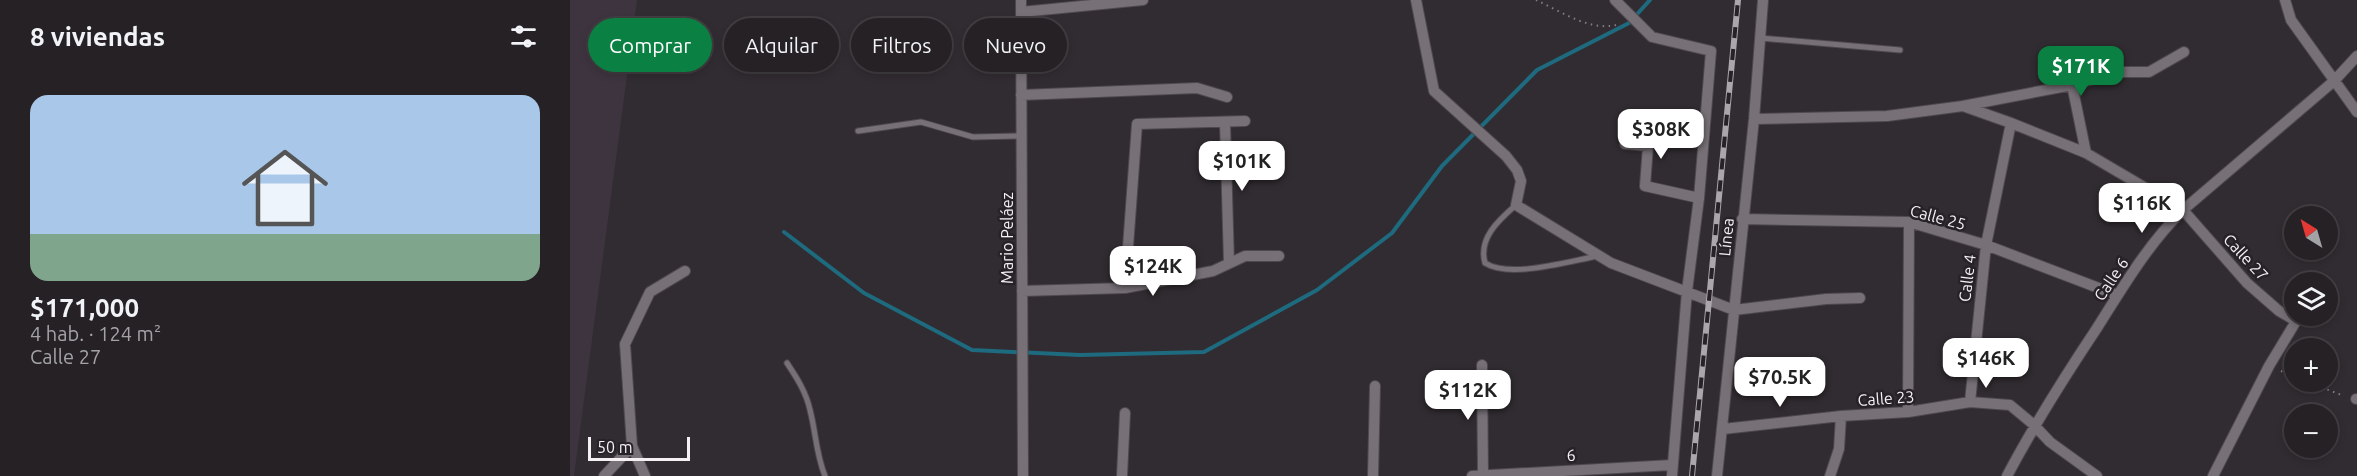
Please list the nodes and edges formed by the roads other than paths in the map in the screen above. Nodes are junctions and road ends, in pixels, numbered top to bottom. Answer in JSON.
{"nodes":[{"id":1,"x":1022,"y":0,"type":"edge"},
{"id":2,"x":1143,"y":0,"type":"edge"},
{"id":3,"x":1416,"y":0,"type":"edge"},
{"id":4,"x":1615,"y":0,"type":"edge"},
{"id":5,"x":1763,"y":0,"type":"edge"},
{"id":6,"x":2285,"y":0,"type":"edge"},
{"id":7,"x":1021,"y":12,"type":"junction"},
{"id":8,"x":1761,"y":38,"type":"junction"},
{"id":9,"x":1900,"y":50,"type":"dead end"},
{"id":10,"x":2184,"y":52,"type":"dead end"},
{"id":11,"x":2357,"y":56,"type":"edge"},
{"id":12,"x":2334,"y":81,"type":"junction"},
{"id":13,"x":2072,"y":85,"type":"junction"},
{"id":14,"x":1021,"y":95,"type":"junction"},
{"id":15,"x":1227,"y":97,"type":"dead end"},
{"id":16,"x":1963,"y":106,"type":"junction"},
{"id":17,"x":2357,"y":112,"type":"edge"},
{"id":18,"x":1754,"y":119,"type":"junction"},
{"id":19,"x":1245,"y":121,"type":"dead end"},
{"id":20,"x":1226,"y":123,"type":"junction"},
{"id":21,"x":2011,"y":123,"type":"junction"},
{"id":22,"x":858,"y":130,"type":"dead end"},
{"id":23,"x":1021,"y":136,"type":"junction"},
{"id":24,"x":1626,"y":144,"type":"dead end"},
{"id":25,"x":2086,"y":153,"type":"junction"},
{"id":26,"x":1699,"y":198,"type":"junction"},
{"id":27,"x":1516,"y":205,"type":"junction"},
{"id":28,"x":2182,"y":210,"type":"junction"},
{"id":29,"x":1742,"y":219,"type":"junction"},
{"id":30,"x":1909,"y":222,"type":"junction"},
{"id":31,"x":1986,"y":245,"type":"junction"},
{"id":32,"x":1279,"y":256,"type":"dead end"},
{"id":33,"x":1600,"y":256,"type":"junction"},
{"id":34,"x":1229,"y":263,"type":"junction"},
{"id":35,"x":685,"y":272,"type":"dead end"},
{"id":36,"x":1125,"y":288,"type":"junction"},
{"id":37,"x":1022,"y":291,"type":"junction"},
{"id":38,"x":1687,"y":291,"type":"junction"},
{"id":39,"x":2117,"y":295,"type":"junction"},
{"id":40,"x":1860,"y":298,"type":"dead end"},
{"id":41,"x":1734,"y":310,"type":"junction"},
{"id":42,"x":2284,"y":313,"type":"edge"},
{"id":43,"x":2293,"y":326,"type":"edge"},
{"id":44,"x":787,"y":363,"type":"dead end"},
{"id":45,"x":1482,"y":365,"type":"dead end"},
{"id":46,"x":1375,"y":386,"type":"dead end"},
{"id":47,"x":1970,"y":402,"type":"junction"},
{"id":48,"x":1908,"y":412,"type":"junction"},
{"id":49,"x":1125,"y":413,"type":"dead end"},
{"id":50,"x":1841,"y":416,"type":"junction"},
{"id":51,"x":2034,"y":425,"type":"junction"},
{"id":52,"x":1723,"y":429,"type":"junction"},
{"id":53,"x":632,"y":446,"type":"junction"},
{"id":54,"x":1672,"y":470,"type":"edge"},
{"id":55,"x":604,"y":476,"type":"edge"},
{"id":56,"x":645,"y":476,"type":"edge"},
{"id":57,"x":825,"y":476,"type":"edge"},
{"id":58,"x":1023,"y":476,"type":"edge"},
{"id":59,"x":1122,"y":476,"type":"edge"},
{"id":60,"x":1373,"y":476,"type":"edge"},
{"id":61,"x":1479,"y":476,"type":"edge"},
{"id":62,"x":1717,"y":476,"type":"edge"},
{"id":63,"x":1830,"y":476,"type":"edge"},
{"id":64,"x":2007,"y":476,"type":"edge"},
{"id":65,"x":2097,"y":476,"type":"edge"},
{"id":66,"x":2213,"y":476,"type":"edge"}],
"edges":[{"from":1,"to":7,"type":"street","name":"Mario Peláez"},
{"from":2,"to":7,"type":"street"},
{"from":3,"to":27,"type":"street"},
{"from":4,"to":26,"type":"street","name":"Línea"},
{"from":5,"to":8,"type":"street","name":"Línea"},
{"from":6,"to":12,"type":"street"},
{"from":7,"to":14,"type":"street","name":"Mario Peláez"},
{"from":8,"to":9,"type":"lane"},
{"from":8,"to":18,"type":"street","name":"Línea"},
{"from":10,"to":13,"type":"street","name":"Calle 27"},
{"from":11,"to":12,"type":"street","name":"Calle 6"},
{"from":12,"to":17,"type":"street"},
{"from":12,"to":28,"type":"street","name":"Calle 6"},
{"from":13,"to":16,"type":"street","name":"Calle 27"},
{"from":13,"to":25,"type":"street"},
{"from":14,"to":15,"type":"street"},
{"from":14,"to":23,"type":"street","name":"Mario Peláez"},
{"from":16,"to":18,"type":"street","name":"Calle 27"},
{"from":16,"to":21,"type":"street","name":"Calle 27"},
{"from":18,"to":29,"type":"street","name":"Línea"},
{"from":19,"to":20,"type":"street"},
{"from":20,"to":34,"type":"street"},
{"from":20,"to":36,"type":"street"},
{"from":21,"to":25,"type":"street","name":"Calle 27"},
{"from":21,"to":31,"type":"street","name":"Calle 4"},
{"from":22,"to":23,"type":"lane"},
{"from":23,"to":37,"type":"street","name":"Mario Peláez"},
{"from":24,"to":26,"type":"street"},
{"from":25,"to":28,"type":"street","name":"Calle 27"},
{"from":26,"to":38,"type":"street","name":"Línea"},
{"from":27,"to":33,"type":"street"},
{"from":27,"to":33,"type":"lane"},
{"from":28,"to":39,"type":"street","name":"Calle 6"},
{"from":28,"to":42,"type":"street","name":"Calle 27"},
{"from":29,"to":30,"type":"street","name":"Calle 25"},
{"from":29,"to":41,"type":"street","name":"Línea"},
{"from":30,"to":31,"type":"street","name":"Calle 25"},
{"from":30,"to":48,"type":"street"},
{"from":31,"to":39,"type":"street","name":"Calle 25"},
{"from":31,"to":47,"type":"street","name":"Calle 4"},
{"from":32,"to":34,"type":"street"},
{"from":33,"to":38,"type":"street"},
{"from":34,"to":36,"type":"street"},
{"from":35,"to":53,"type":"street"},
{"from":36,"to":37,"type":"street"},
{"from":37,"to":58,"type":"street","name":"Mario Peláez"},
{"from":38,"to":41,"type":"street"},
{"from":38,"to":54,"type":"street","name":"Línea"},
{"from":39,"to":51,"type":"street","name":"Calle 6"},
{"from":40,"to":41,"type":"street"},
{"from":41,"to":52,"type":"street","name":"Línea"},
{"from":43,"to":66,"type":"street"},
{"from":44,"to":57,"type":"lane"},
{"from":45,"to":61,"type":"street"},
{"from":46,"to":60,"type":"street"},
{"from":47,"to":48,"type":"street","name":"Calle 23"},
{"from":47,"to":51,"type":"street","name":"Calle 23"},
{"from":48,"to":50,"type":"street","name":"Calle 23"},
{"from":49,"to":59,"type":"street"},
{"from":50,"to":52,"type":"street","name":"Calle 23"},
{"from":50,"to":63,"type":"street"},
{"from":51,"to":64,"type":"street","name":"Calle 6"},
{"from":51,"to":65,"type":"street","name":"Calle 23"},
{"from":52,"to":62,"type":"street","name":"Línea"},
{"from":53,"to":55,"type":"street"},
{"from":53,"to":56,"type":"street"},
{"from":54,"to":61,"type":"street","name":"6"}]}
